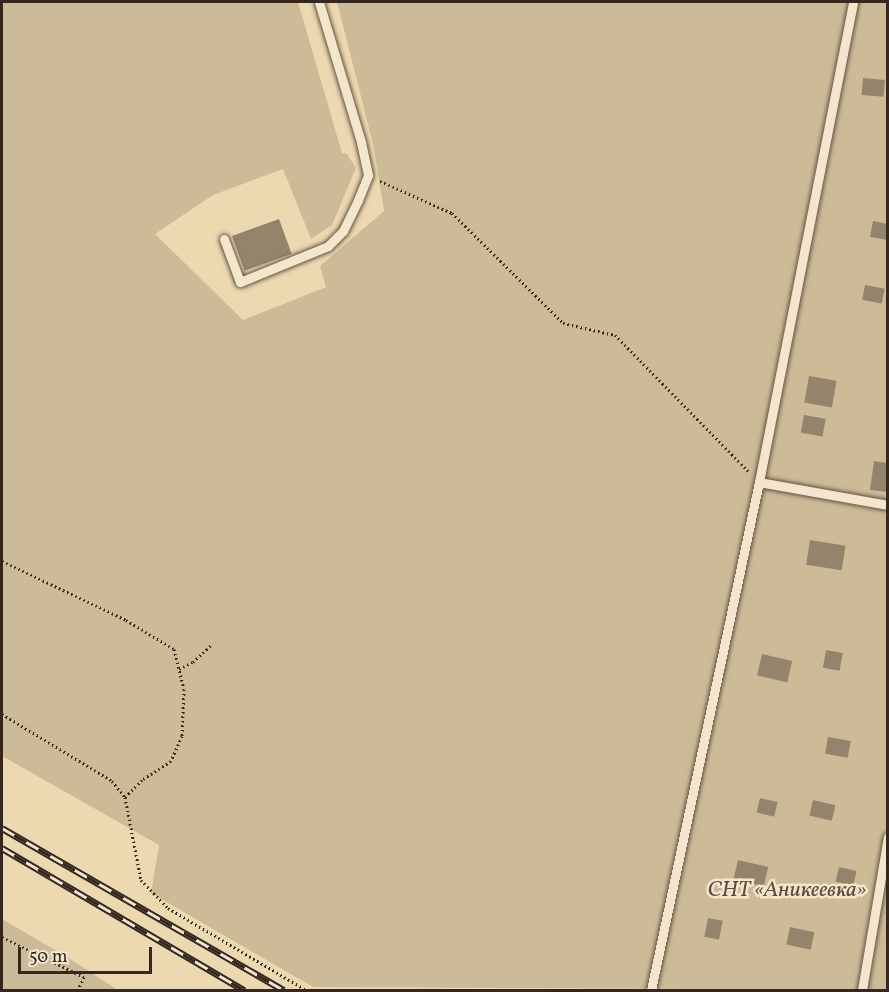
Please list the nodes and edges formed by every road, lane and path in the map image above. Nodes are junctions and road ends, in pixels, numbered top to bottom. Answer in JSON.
{"nodes":[{"id":1,"x":319,"y":2,"type":"edge"},
{"id":2,"x":853,"y":2,"type":"edge"},
{"id":3,"x":368,"y":175,"type":"junction"},
{"id":4,"x":224,"y":239,"type":"dead end"},
{"id":5,"x":759,"y":482,"type":"junction"},
{"id":6,"x":888,"y":505,"type":"edge"},
{"id":7,"x":2,"y":561,"type":"edge"},
{"id":8,"x":212,"y":644,"type":"dead end"},
{"id":9,"x":179,"y":669,"type":"junction"},
{"id":10,"x":2,"y":714,"type":"edge"},
{"id":11,"x":125,"y":797,"type":"junction"},
{"id":12,"x":888,"y":837,"type":"edge"},
{"id":13,"x":2,"y":937,"type":"edge"},
{"id":14,"x":78,"y":990,"type":"edge"},
{"id":15,"x":307,"y":990,"type":"edge"},
{"id":16,"x":651,"y":990,"type":"edge"},
{"id":17,"x":862,"y":990,"type":"edge"}],
"edges":[{"from":1,"to":3,"type":"lane"},
{"from":2,"to":5,"type":"lane"},
{"from":3,"to":4,"type":"lane"},
{"from":3,"to":5,"type":"path"},
{"from":5,"to":6,"type":"lane"},
{"from":5,"to":16,"type":"lane"},
{"from":7,"to":9,"type":"path"},
{"from":8,"to":9,"type":"path"},
{"from":9,"to":11,"type":"path"},
{"from":10,"to":11,"type":"path"},
{"from":11,"to":15,"type":"path"},
{"from":12,"to":17,"type":"lane"},
{"from":13,"to":14,"type":"path"}]}
